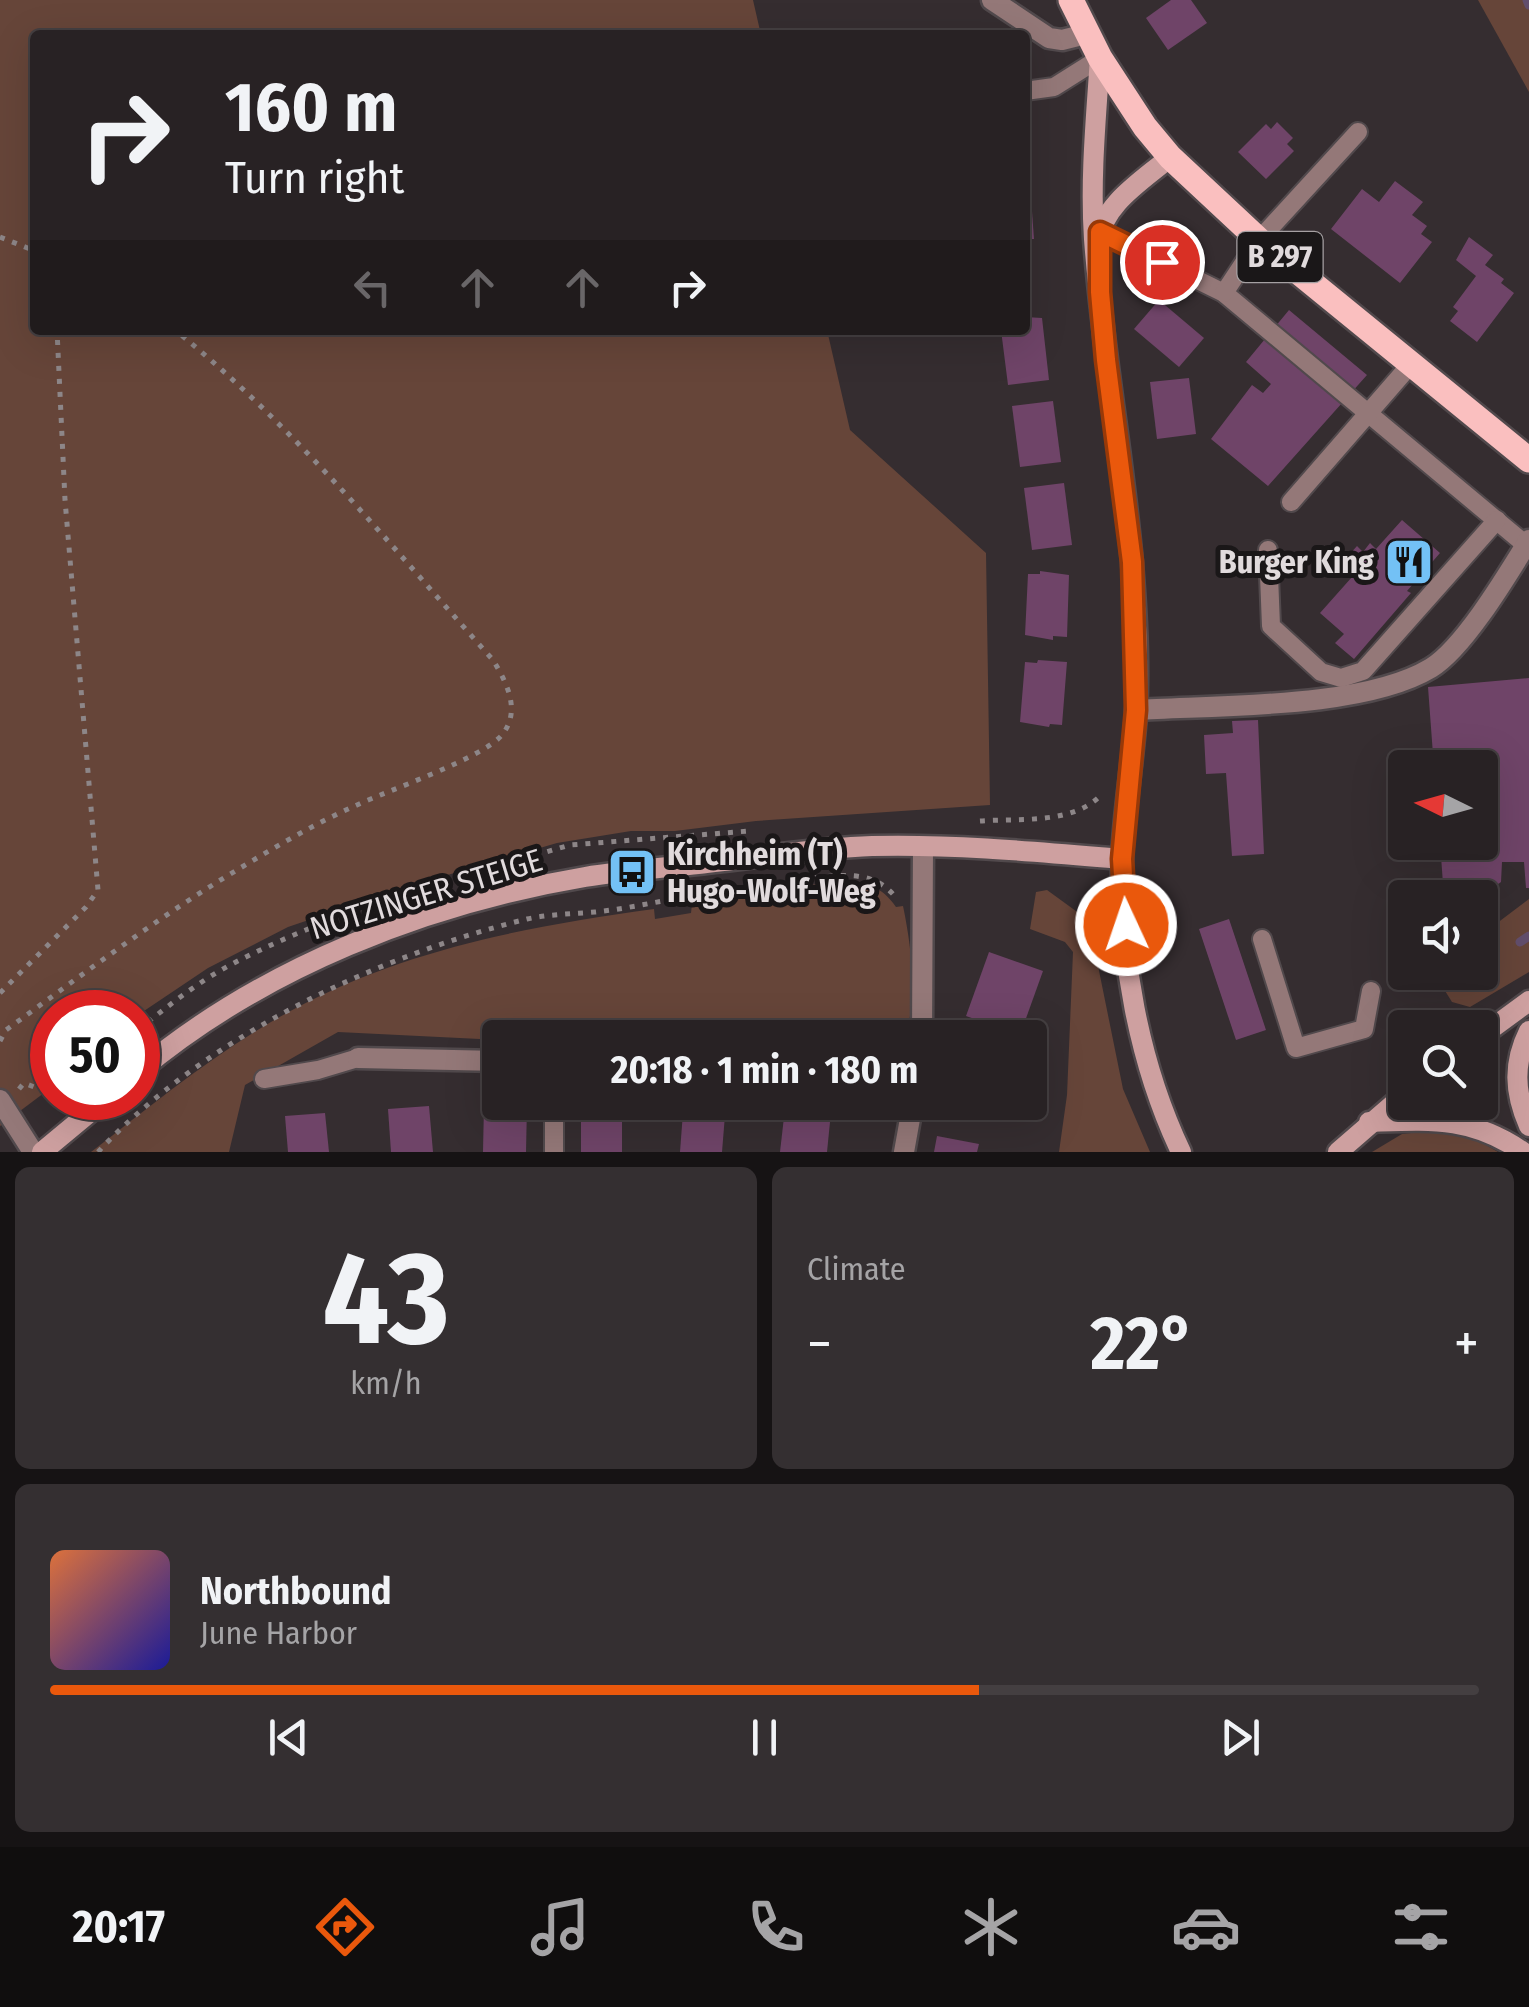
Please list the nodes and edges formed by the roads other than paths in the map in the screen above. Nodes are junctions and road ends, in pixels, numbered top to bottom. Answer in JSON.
{"nodes":[{"id":1,"x":992,"y":0,"type":"edge"},
{"id":2,"x":1071,"y":0,"type":"edge"},
{"id":3,"x":1086,"y":34,"type":"junction"},
{"id":4,"x":1100,"y":58,"type":"junction"},
{"id":5,"x":1030,"y":90,"type":"edge"},
{"id":6,"x":1358,"y":132,"type":"dead end"},
{"id":7,"x":1170,"y":157,"type":"junction"},
{"id":8,"x":1100,"y":232,"type":"junction"},
{"id":9,"x":1259,"y":240,"type":"junction"},
{"id":10,"x":1100,"y":292,"type":"junction"},
{"id":11,"x":1224,"y":293,"type":"junction"},
{"id":12,"x":1411,"y":364,"type":"junction"},
{"id":13,"x":1371,"y":412,"type":"junction"},
{"id":14,"x":1529,"y":460,"type":"edge"},
{"id":15,"x":1291,"y":502,"type":"dead end"},
{"id":16,"x":1497,"y":520,"type":"junction"},
{"id":17,"x":1528,"y":543,"type":"edge"},
{"id":18,"x":1268,"y":550,"type":"dead end"},
{"id":19,"x":1136,"y":710,"type":"junction"},
{"id":20,"x":922,"y":846,"type":"junction"},
{"id":21,"x":1122,"y":859,"type":"junction"},
{"id":22,"x":1262,"y":939,"type":"dead end"},
{"id":23,"x":1371,"y":991,"type":"dead end"},
{"id":24,"x":1529,"y":1001,"type":"edge"},
{"id":25,"x":922,"y":1020,"type":"edge"},
{"id":26,"x":1498,"y":1024,"type":"edge"},
{"id":27,"x":1529,"y":1031,"type":"edge"},
{"id":28,"x":160,"y":1055,"type":"edge"},
{"id":29,"x":358,"y":1058,"type":"joint"},
{"id":30,"x":482,"y":1061,"type":"edge"},
{"id":31,"x":264,"y":1080,"type":"dead end"},
{"id":32,"x":0,"y":1100,"type":"edge"},
{"id":33,"x":1388,"y":1107,"type":"edge"},
{"id":34,"x":81,"y":1120,"type":"edge"},
{"id":35,"x":554,"y":1120,"type":"edge"},
{"id":36,"x":910,"y":1120,"type":"edge"},
{"id":37,"x":1369,"y":1122,"type":"junction"},
{"id":38,"x":1529,"y":1126,"type":"edge"},
{"id":39,"x":33,"y":1152,"type":"edge"},
{"id":40,"x":42,"y":1152,"type":"edge"},
{"id":41,"x":554,"y":1152,"type":"edge"},
{"id":42,"x":904,"y":1152,"type":"edge"},
{"id":43,"x":1181,"y":1152,"type":"edge"},
{"id":44,"x":1338,"y":1152,"type":"edge"},
{"id":45,"x":1523,"y":1152,"type":"edge"}],
"edges":[{"from":1,"to":3,"type":"street"},
{"from":2,"to":3,"type":"main road","number":"B 297"},
{"from":3,"to":4,"type":"main road","number":"B 297"},
{"from":4,"to":5,"type":"lane"},
{"from":4,"to":7,"type":"main road","number":"B 297"},
{"from":4,"to":10,"type":"main road"},
{"from":6,"to":9,"type":"lane"},
{"from":7,"to":8,"type":"main road"},
{"from":7,"to":9,"type":"main road","number":"B 297"},
{"from":8,"to":10,"type":"main road"},
{"from":8,"to":11,"type":"lane"},
{"from":9,"to":11,"type":"lane"},
{"from":9,"to":12,"type":"main road","number":"B 297"},
{"from":10,"to":19,"type":"main road"},
{"from":11,"to":13,"type":"lane"},
{"from":12,"to":13,"type":"lane"},
{"from":12,"to":14,"type":"main road","number":"B 297"},
{"from":13,"to":15,"type":"lane"},
{"from":13,"to":16,"type":"lane"},
{"from":16,"to":17,"type":"lane"},
{"from":16,"to":18,"type":"lane"},
{"from":17,"to":19,"type":"street"},
{"from":19,"to":21,"type":"main road"},
{"from":20,"to":21,"type":"main road","name":"NOTZINGER STEIGE"},
{"from":20,"to":25,"type":"street"},
{"from":20,"to":28,"type":"main road","name":"NOTZINGER STEIGE"},
{"from":21,"to":43,"type":"main road"},
{"from":22,"to":23,"type":"lane"},
{"from":24,"to":26,"type":"main road"},
{"from":27,"to":38,"type":"main road"},
{"from":29,"to":30,"type":"street"},
{"from":29,"to":31,"type":"lane"},
{"from":32,"to":39,"type":"street"},
{"from":33,"to":37,"type":"main road"},
{"from":34,"to":40,"type":"main road"},
{"from":35,"to":41,"type":"lane"},
{"from":36,"to":42,"type":"street"},
{"from":37,"to":44,"type":"main road"},
{"from":37,"to":45,"type":"main road"}]}
